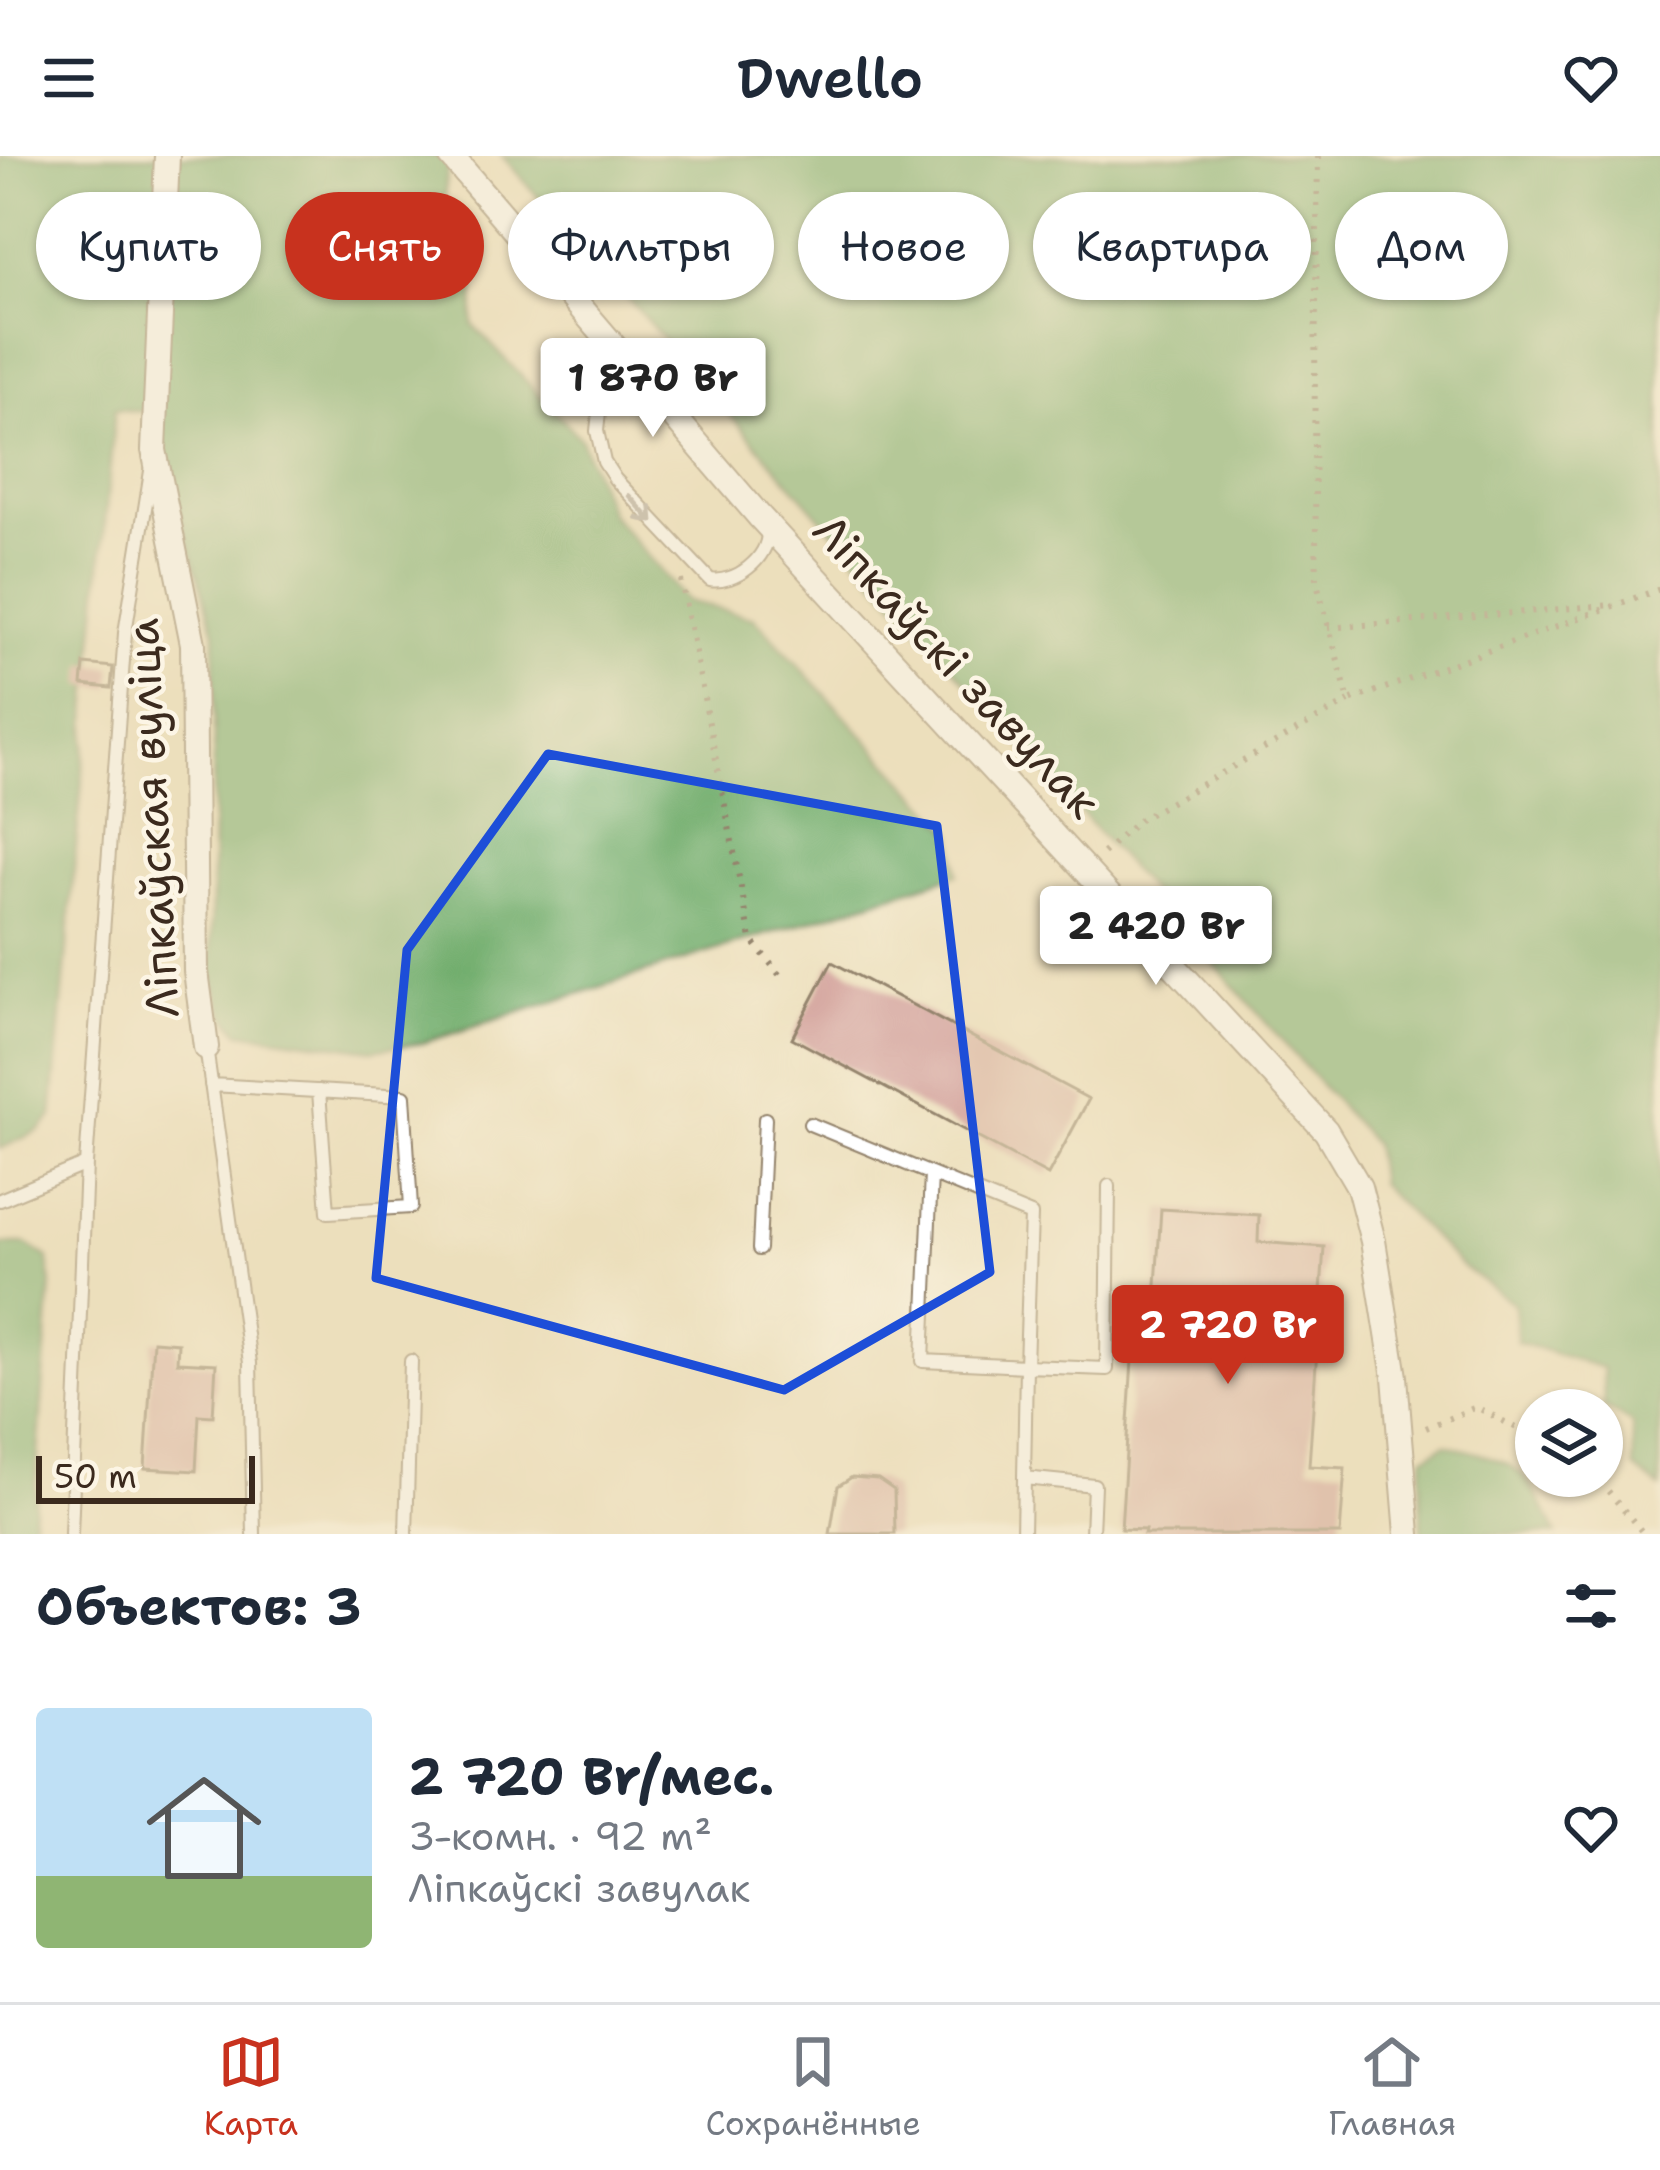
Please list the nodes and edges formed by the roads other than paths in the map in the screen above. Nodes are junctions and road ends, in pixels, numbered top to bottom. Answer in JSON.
{"nodes":[{"id":1,"x":166,"y":156,"type":"edge"},
{"id":2,"x":451,"y":156,"type":"edge"},
{"id":3,"x":592,"y":324,"type":"junction"},
{"id":4,"x":154,"y":450,"type":"junction"},
{"id":5,"x":759,"y":515,"type":"junction"},
{"id":6,"x":206,"y":1047,"type":"joint"},
{"id":7,"x":211,"y":1085,"type":"junction"},
{"id":8,"x":319,"y":1091,"type":"junction"},
{"id":9,"x":766,"y":1119,"type":"dead end"},
{"id":10,"x":810,"y":1124,"type":"dead end"},
{"id":11,"x":86,"y":1164,"type":"junction"},
{"id":12,"x":931,"y":1174,"type":"junction"},
{"id":13,"x":1109,"y":1186,"type":"dead end"},
{"id":14,"x":0,"y":1200,"type":"edge"},
{"id":15,"x":759,"y":1249,"type":"dead end"},
{"id":16,"x":411,"y":1361,"type":"dead end"},
{"id":17,"x":1026,"y":1366,"type":"junction"},
{"id":18,"x":1024,"y":1478,"type":"junction"},
{"id":19,"x":71,"y":1534,"type":"edge"},
{"id":20,"x":254,"y":1534,"type":"edge"},
{"id":21,"x":406,"y":1534,"type":"edge"},
{"id":22,"x":1023,"y":1534,"type":"edge"},
{"id":23,"x":1092,"y":1534,"type":"edge"},
{"id":24,"x":1408,"y":1534,"type":"edge"}],
"edges":[{"from":1,"to":4,"type":"street","name":"Ліпкаўская вуліца"},
{"from":2,"to":3,"type":"street","name":"Ліпкаўскі завулак"},
{"from":3,"to":5,"type":"street","name":"Ліпкаўскі завулак"},
{"from":3,"to":5,"type":"lane","one_way":true},
{"from":4,"to":6,"type":"street","name":"Ліпкаўская вуліца"},
{"from":4,"to":11,"type":"lane"},
{"from":5,"to":24,"type":"street","name":"Ліпкаўскі завулак"},
{"from":6,"to":7,"type":"lane"},
{"from":7,"to":8,"type":"lane"},
{"from":7,"to":20,"type":"lane"},
{"from":8,"to":8,"type":"lane"},
{"from":9,"to":15,"type":"lane"},
{"from":10,"to":12,"type":"lane"},
{"from":11,"to":14,"type":"lane"},
{"from":11,"to":19,"type":"lane"},
{"from":12,"to":17,"type":"lane"},
{"from":12,"to":17,"type":"lane"},
{"from":13,"to":17,"type":"lane"},
{"from":16,"to":21,"type":"lane"},
{"from":17,"to":18,"type":"lane"},
{"from":18,"to":22,"type":"lane"},
{"from":18,"to":23,"type":"lane"}]}
